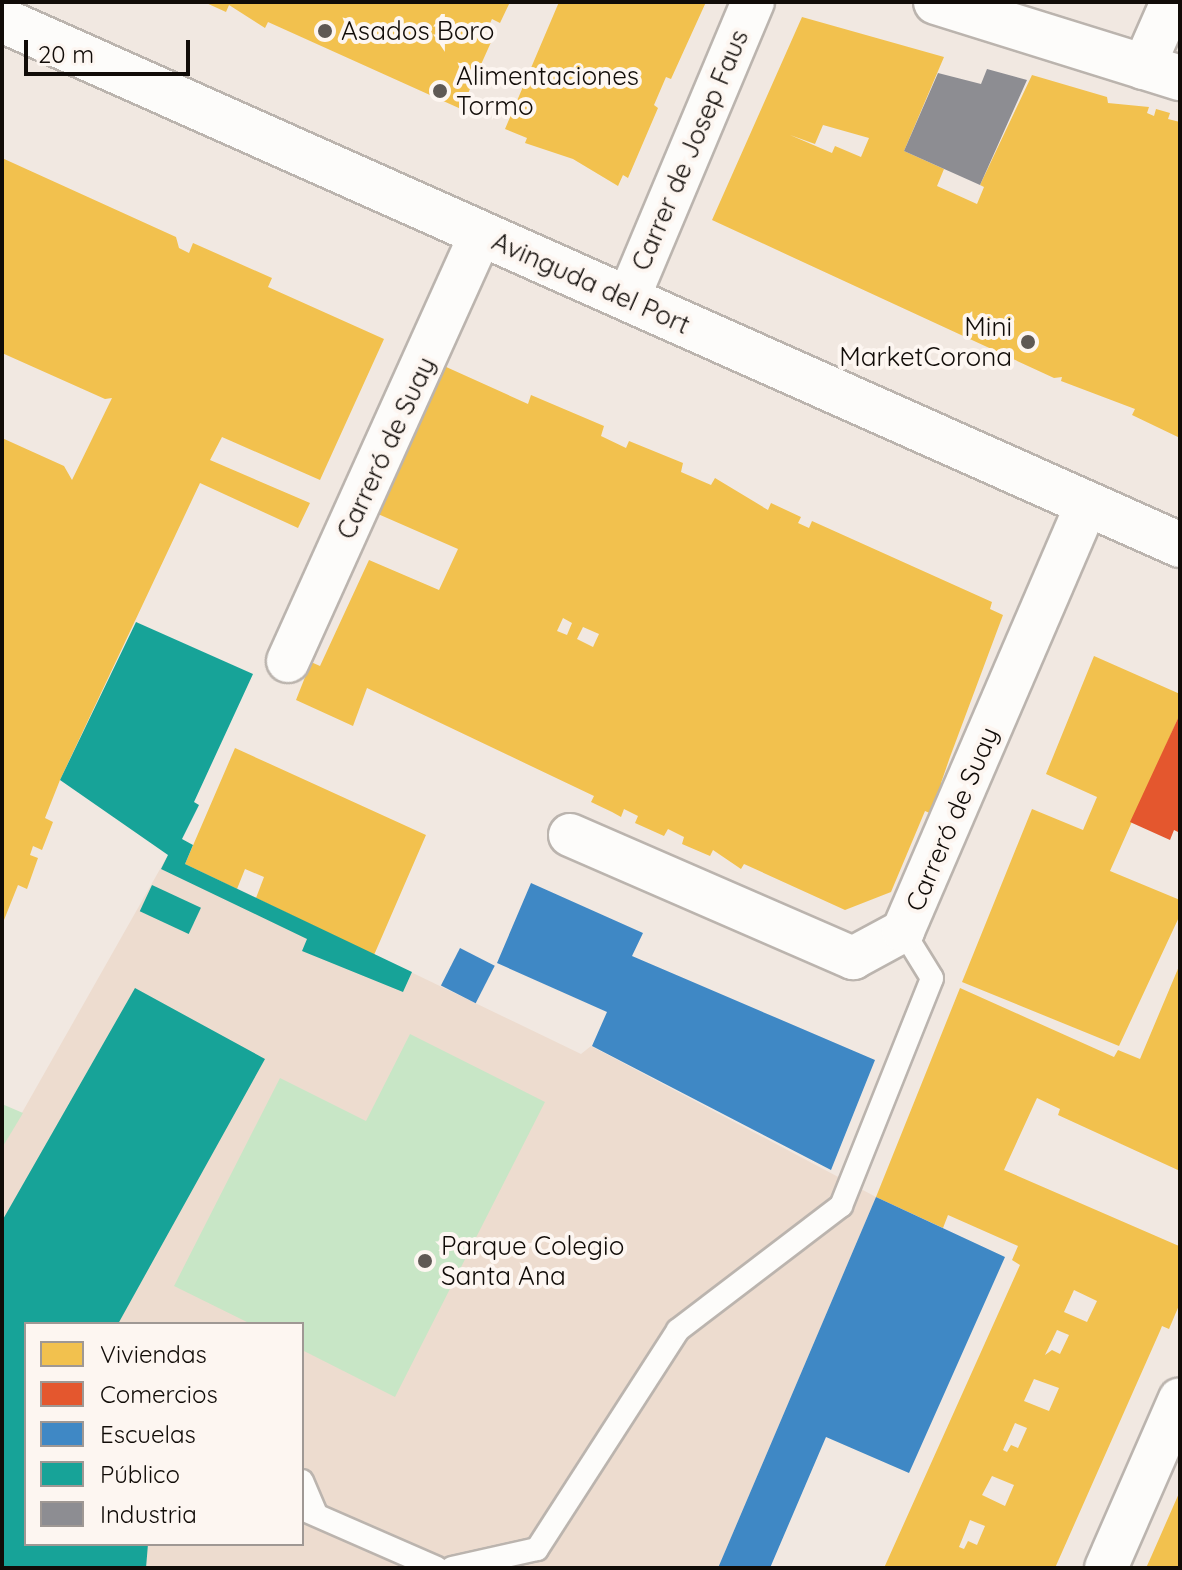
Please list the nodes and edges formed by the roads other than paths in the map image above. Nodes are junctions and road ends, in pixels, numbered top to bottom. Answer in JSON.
{"nodes":[{"id":1,"x":753,"y":2,"type":"edge"},
{"id":2,"x":936,"y":2,"type":"edge"},
{"id":3,"x":1172,"y":2,"type":"edge"},
{"id":4,"x":2,"y":20,"type":"edge"},
{"id":5,"x":1161,"y":73,"type":"edge"},
{"id":6,"x":481,"y":234,"type":"junction"},
{"id":7,"x":628,"y":299,"type":"junction"},
{"id":8,"x":1087,"y":503,"type":"junction"},
{"id":9,"x":1180,"y":545,"type":"edge"},
{"id":10,"x":288,"y":661,"type":"dead end"},
{"id":11,"x":570,"y":835,"type":"dead end"},
{"id":12,"x":903,"y":931,"type":"junction"},
{"id":13,"x":1180,"y":1399,"type":"edge"},
{"id":14,"x":304,"y":1490,"type":"edge"},
{"id":15,"x":309,"y":1511,"type":"edge"},
{"id":16,"x":437,"y":1568,"type":"edge"},
{"id":17,"x":452,"y":1568,"type":"edge"},
{"id":18,"x":1106,"y":1568,"type":"edge"}],
"edges":[{"from":1,"to":7,"type":"street","name":"Carrer de Josep Faus"},
{"from":2,"to":5,"type":"main road"},
{"from":3,"to":5,"type":"street"},
{"from":4,"to":6,"type":"main road","name":"Avinguda del Port"},
{"from":6,"to":7,"type":"main road","name":"Avinguda del Port"},
{"from":6,"to":10,"type":"street","name":"Carreró de Suay"},
{"from":7,"to":8,"type":"main road","name":"Avinguda del Port"},
{"from":8,"to":9,"type":"main road","name":"Avinguda del Port"},
{"from":8,"to":12,"type":"street","name":"Carreró de Suay"},
{"from":11,"to":12,"type":"street","name":"Carreró de Suay"},
{"from":12,"to":17,"type":"lane"},
{"from":13,"to":18,"type":"street"},
{"from":14,"to":15,"type":"lane"},
{"from":15,"to":16,"type":"lane"}]}
